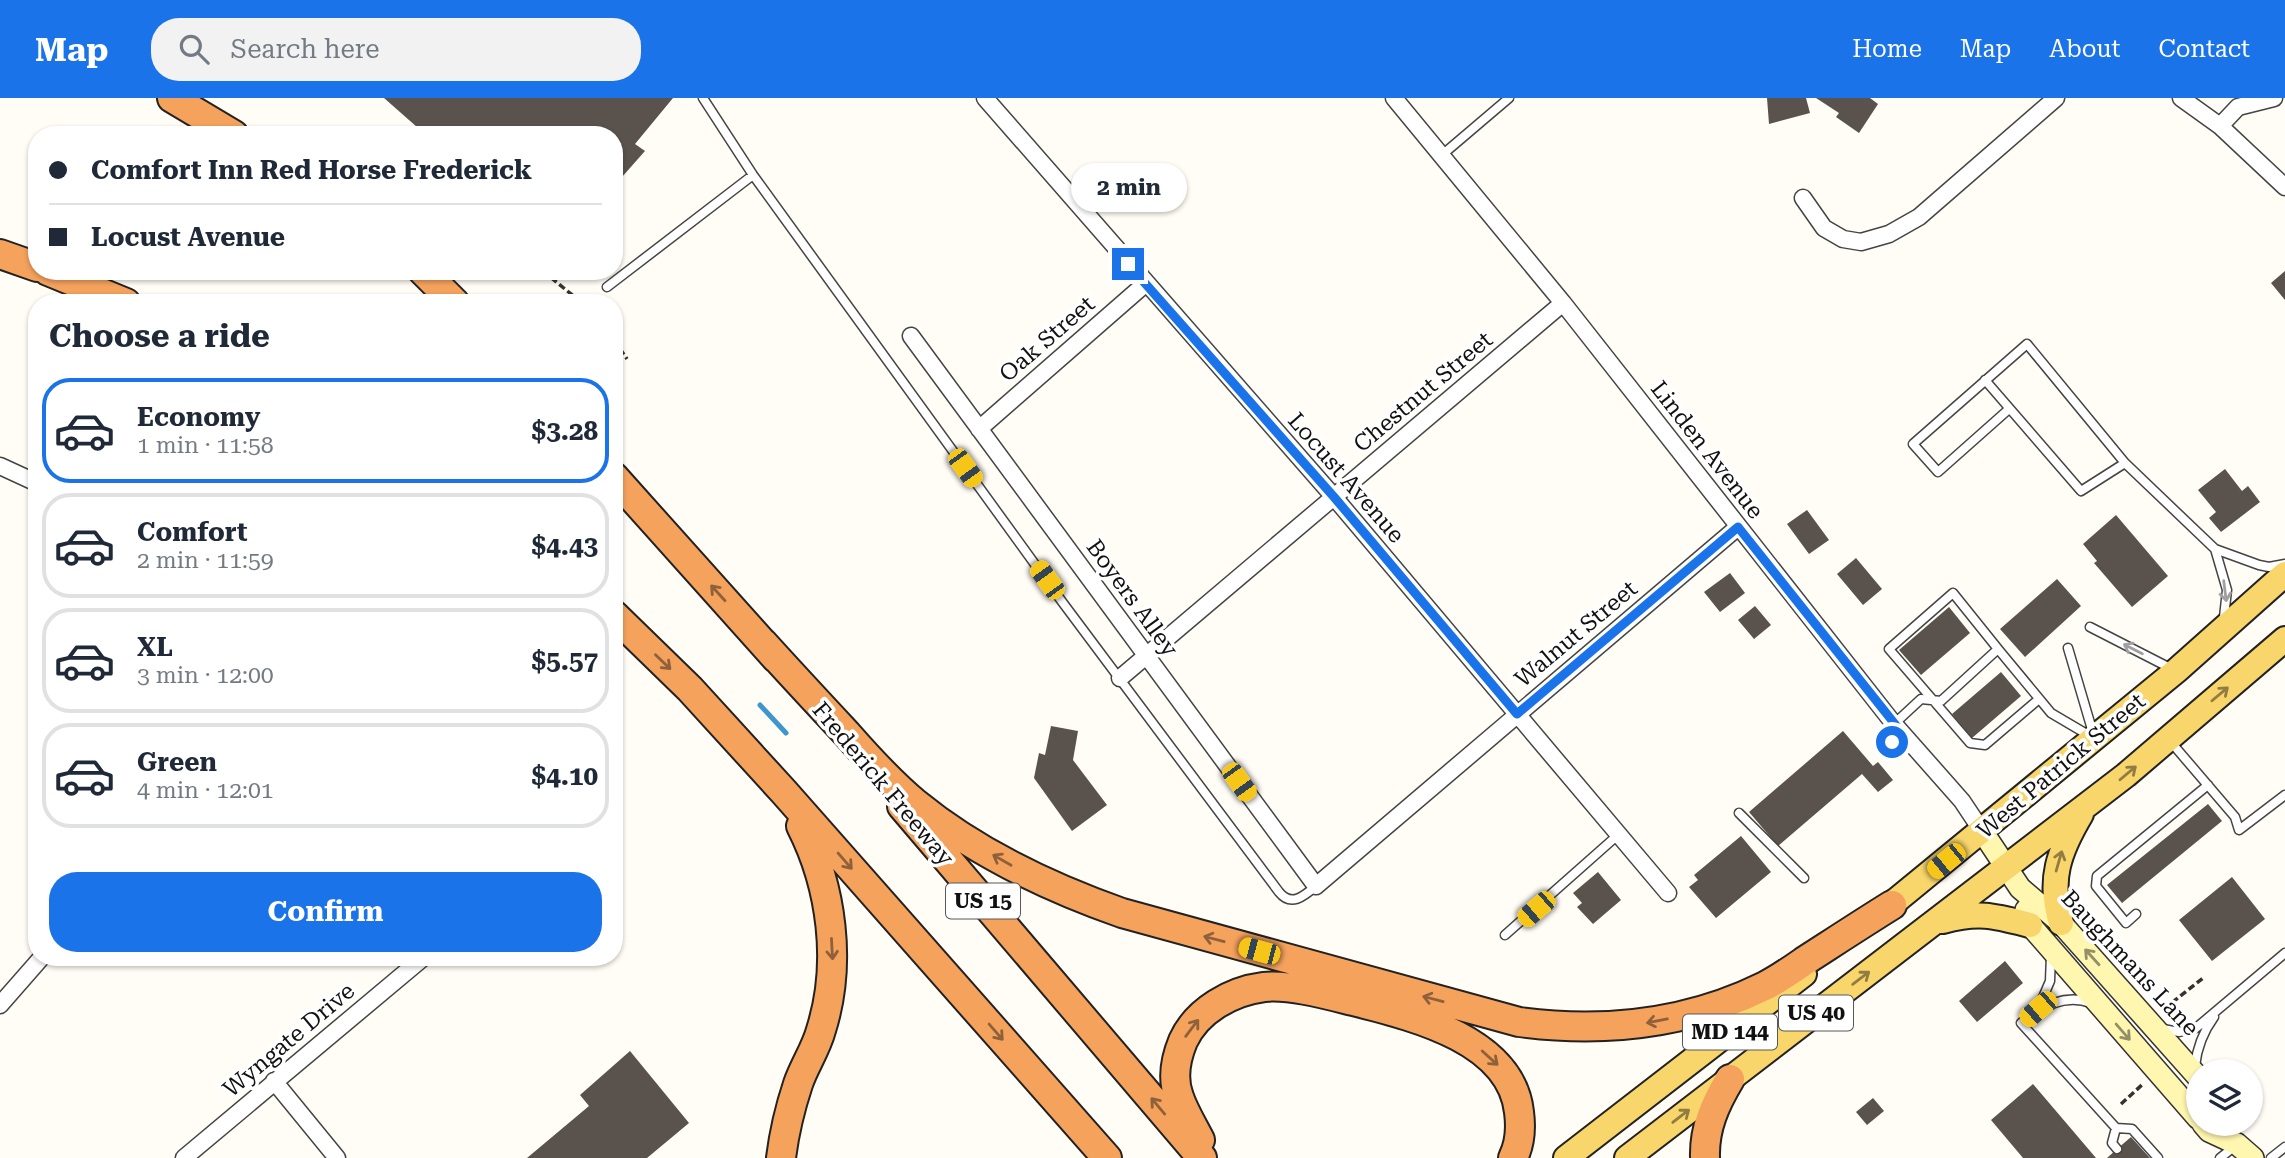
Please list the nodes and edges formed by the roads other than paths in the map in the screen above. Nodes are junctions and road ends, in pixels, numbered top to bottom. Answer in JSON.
{"nodes":[{"id":1,"x":172,"y":98,"type":"edge"},
{"id":2,"x":704,"y":98,"type":"edge"},
{"id":3,"x":985,"y":98,"type":"edge"},
{"id":4,"x":1394,"y":98,"type":"edge"},
{"id":5,"x":1509,"y":98,"type":"edge"},
{"id":6,"x":2056,"y":98,"type":"edge"},
{"id":7,"x":2182,"y":98,"type":"edge"},
{"id":8,"x":2273,"y":98,"type":"edge"},
{"id":9,"x":219,"y":126,"type":"edge"},
{"id":10,"x":2220,"y":126,"type":"junction"},
{"id":11,"x":1442,"y":156,"type":"junction"},
{"id":12,"x":752,"y":175,"type":"junction"},
{"id":13,"x":2285,"y":187,"type":"edge"},
{"id":14,"x":1803,"y":198,"type":"dead end"},
{"id":15,"x":0,"y":254,"type":"edge"},
{"id":16,"x":28,"y":264,"type":"edge"},
{"id":17,"x":623,"y":275,"type":"edge"},
{"id":18,"x":70,"y":280,"type":"edge"},
{"id":19,"x":432,"y":280,"type":"edge"},
{"id":20,"x":616,"y":280,"type":"edge"},
{"id":21,"x":1145,"y":284,"type":"junction"},
{"id":22,"x":607,"y":287,"type":"dead end"},
{"id":23,"x":104,"y":294,"type":"edge"},
{"id":24,"x":446,"y":294,"type":"edge"},
{"id":25,"x":1563,"y":303,"type":"junction"},
{"id":26,"x":911,"y":336,"type":"dead end"},
{"id":27,"x":1985,"y":380,"type":"junction"},
{"id":28,"x":2009,"y":409,"type":"junction"},
{"id":29,"x":979,"y":429,"type":"junction"},
{"id":30,"x":2125,"y":463,"type":"junction"},
{"id":31,"x":0,"y":466,"type":"edge"},
{"id":32,"x":28,"y":479,"type":"edge"},
{"id":33,"x":623,"y":487,"type":"edge"},
{"id":34,"x":1334,"y":497,"type":"junction"},
{"id":35,"x":1738,"y":527,"type":"junction"},
{"id":36,"x":2216,"y":549,"type":"junction"},
{"id":37,"x":2285,"y":564,"type":"edge"},
{"id":38,"x":2285,"y":574,"type":"edge"},
{"id":39,"x":623,"y":624,"type":"edge"},
{"id":40,"x":2090,"y":627,"type":"dead end"},
{"id":41,"x":2219,"y":633,"type":"junction"},
{"id":42,"x":2285,"y":639,"type":"edge"},
{"id":43,"x":763,"y":643,"type":"junction"},
{"id":44,"x":2067,"y":648,"type":"dead end"},
{"id":45,"x":1998,"y":649,"type":"junction"},
{"id":46,"x":1147,"y":657,"type":"junction"},
{"id":47,"x":2176,"y":671,"type":"junction"},
{"id":48,"x":1120,"y":678,"type":"junction"},
{"id":49,"x":2039,"y":699,"type":"junction"},
{"id":50,"x":1931,"y":700,"type":"junction"},
{"id":51,"x":1517,"y":714,"type":"junction"},
{"id":52,"x":1896,"y":733,"type":"junction"},
{"id":53,"x":2095,"y":739,"type":"junction"},
{"id":54,"x":2168,"y":739,"type":"junction"},
{"id":55,"x":2208,"y":785,"type":"junction"},
{"id":56,"x":784,"y":792,"type":"junction"},
{"id":57,"x":2285,"y":795,"type":"edge"},
{"id":58,"x":2087,"y":806,"type":"junction"},
{"id":59,"x":1739,"y":813,"type":"dead end"},
{"id":60,"x":1982,"y":831,"type":"junction"},
{"id":61,"x":1619,"y":834,"type":"junction"},
{"id":62,"x":1804,"y":878,"type":"dead end"},
{"id":63,"x":2013,"y":878,"type":"junction"},
{"id":64,"x":1316,"y":886,"type":"junction"},
{"id":65,"x":1668,"y":893,"type":"dead end"},
{"id":66,"x":1892,"y":905,"type":"junction"},
{"id":67,"x":2136,"y":914,"type":"dead end"},
{"id":68,"x":1932,"y":923,"type":"junction"},
{"id":69,"x":2061,"y":923,"type":"junction"},
{"id":70,"x":2030,"y":925,"type":"junction"},
{"id":71,"x":1505,"y":935,"type":"dead end"},
{"id":72,"x":2050,"y":948,"type":"junction"},
{"id":73,"x":2285,"y":953,"type":"edge"},
{"id":74,"x":34,"y":966,"type":"edge"},
{"id":75,"x":413,"y":966,"type":"edge"},
{"id":76,"x":0,"y":1005,"type":"edge"},
{"id":77,"x":2038,"y":1009,"type":"junction"},
{"id":78,"x":2104,"y":1011,"type":"junction"},
{"id":79,"x":2218,"y":1011,"type":"junction"},
{"id":80,"x":2159,"y":1018,"type":"junction"},
{"id":81,"x":2196,"y":1059,"type":"edge"},
{"id":82,"x":2186,"y":1060,"type":"edge"},
{"id":83,"x":1730,"y":1079,"type":"junction"},
{"id":84,"x":274,"y":1081,"type":"junction"},
{"id":85,"x":2186,"y":1104,"type":"edge"},
{"id":86,"x":2116,"y":1128,"type":"junction"},
{"id":87,"x":2223,"y":1136,"type":"edge"},
{"id":88,"x":2240,"y":1142,"type":"edge"},
{"id":89,"x":2285,"y":1147,"type":"edge"},
{"id":90,"x":2117,"y":1149,"type":"dead end"},
{"id":91,"x":184,"y":1158,"type":"edge"},
{"id":92,"x":337,"y":1158,"type":"edge"},
{"id":93,"x":781,"y":1158,"type":"edge"},
{"id":94,"x":1107,"y":1158,"type":"edge"},
{"id":95,"x":1202,"y":1158,"type":"edge"},
{"id":96,"x":1209,"y":1158,"type":"edge"},
{"id":97,"x":1513,"y":1158,"type":"edge"},
{"id":98,"x":1566,"y":1158,"type":"edge"},
{"id":99,"x":1626,"y":1158,"type":"edge"},
{"id":100,"x":1704,"y":1158,"type":"edge"},
{"id":101,"x":2158,"y":1158,"type":"edge"},
{"id":102,"x":2220,"y":1158,"type":"edge"},
{"id":103,"x":2272,"y":1158,"type":"edge"}],
"edges":[{"from":1,"to":9,"type":"highway"},
{"from":2,"to":12,"type":"lane"},
{"from":3,"to":21,"type":"street","name":"Locust Avenue"},
{"from":4,"to":11,"type":"street","name":"Linden Avenue"},
{"from":5,"to":11,"type":"lane"},
{"from":6,"to":14,"type":"street"},
{"from":7,"to":10,"type":"street"},
{"from":8,"to":10,"type":"street"},
{"from":10,"to":13,"type":"street"},
{"from":11,"to":25,"type":"street","name":"Linden Avenue"},
{"from":12,"to":17,"type":"lane"},
{"from":12,"to":48,"type":"lane"},
{"from":15,"to":16,"type":"highway"},
{"from":18,"to":23,"type":"highway"},
{"from":19,"to":24,"type":"highway"},
{"from":20,"to":22,"type":"lane"},
{"from":21,"to":29,"type":"street","name":"Oak Street"},
{"from":21,"to":34,"type":"street","name":"Locust Avenue"},
{"from":25,"to":34,"type":"street","name":"Chestnut Street"},
{"from":25,"to":35,"type":"street","name":"Linden Avenue"},
{"from":26,"to":29,"type":"street","name":"Boyers Alley"},
{"from":27,"to":28,"type":"lane"},
{"from":27,"to":28,"type":"lane"},
{"from":27,"to":30,"type":"lane"},
{"from":28,"to":30,"type":"lane"},
{"from":29,"to":46,"type":"street","name":"Boyers Alley"},
{"from":30,"to":36,"type":"lane"},
{"from":31,"to":32,"type":"street"},
{"from":43,"to":33,"type":"highway","name":"Frederick Freeway","number":"US 15","one_way":true},
{"from":34,"to":46,"type":"street","name":"Chestnut Street"},
{"from":34,"to":51,"type":"street","name":"Locust Avenue"},
{"from":35,"to":51,"type":"street","name":"Walnut Street"},
{"from":35,"to":52,"type":"street","name":"Linden Avenue"},
{"from":36,"to":37,"type":"lane"},
{"from":36,"to":41,"type":"lane","one_way":true},
{"from":38,"to":41,"type":"main road","name":"West Patrick Street","number":"US 40"},
{"from":39,"to":56,"type":"highway","one_way":true},
{"from":47,"to":40,"type":"lane","one_way":true},
{"from":41,"to":47,"type":"main road","name":"West Patrick Street","number":"US 40"},
{"from":54,"to":42,"type":"main road","name":"West Patrick Street","number":"US 40","one_way":true},
{"from":66,"to":43,"type":"highway","number":"US 40","one_way":true},
{"from":95,"to":43,"type":"highway","name":"Frederick Freeway","number":"US 15","one_way":true},
{"from":44,"to":53,"type":"lane"},
{"from":45,"to":49,"type":"lane"},
{"from":45,"to":50,"type":"lane"},
{"from":45,"to":50,"type":"lane"},
{"from":46,"to":48,"type":"street","name":"Chestnut Street"},
{"from":46,"to":64,"type":"street","name":"Boyers Alley"},
{"from":47,"to":53,"type":"main road","name":"West Patrick Street","number":"US 40"},
{"from":48,"to":64,"type":"lane"},
{"from":49,"to":50,"type":"lane"},
{"from":49,"to":53,"type":"lane"},
{"from":50,"to":52,"type":"lane"},
{"from":51,"to":61,"type":"street","name":"Locust Avenue"},
{"from":51,"to":64,"type":"street","name":"Walnut Street"},
{"from":52,"to":60,"type":"street","name":"Linden Avenue"},
{"from":53,"to":60,"type":"main road","name":"West Patrick Street","number":"US 40"},
{"from":54,"to":55,"type":"lane"},
{"from":58,"to":54,"type":"main road","name":"West Patrick Street","number":"US 40","one_way":true},
{"from":55,"to":57,"type":"lane"},
{"from":55,"to":67,"type":"lane"},
{"from":56,"to":93,"type":"highway","one_way":true},
{"from":56,"to":94,"type":"highway","one_way":true},
{"from":58,"to":63,"type":"main road","name":"West Patrick Street","number":"US 40"},
{"from":69,"to":58,"type":"main road","one_way":true},
{"from":59,"to":62,"type":"lane"},
{"from":60,"to":63,"type":"main road","name":"Baughmans Lane"},
{"from":60,"to":66,"type":"main road","name":"West Patrick Street","number":"US 40"},
{"from":61,"to":65,"type":"street","name":"Locust Avenue"},
{"from":61,"to":71,"type":"lane"},
{"from":63,"to":68,"type":"main road","name":"West Patrick Street","number":"US 40"},
{"from":63,"to":69,"type":"main road","name":"Baughmans Lane"},
{"from":63,"to":70,"type":"main road","name":"Baughmans Lane"},
{"from":66,"to":98,"type":"main road","name":"West Patrick Street","number":"MD 144"},
{"from":68,"to":70,"type":"main road"},
{"from":83,"to":68,"type":"main road","name":"West Patrick Street","number":"US 40","one_way":true},
{"from":80,"to":69,"type":"main road","name":"Baughmans Lane","one_way":true},
{"from":70,"to":72,"type":"main road","name":"Baughmans Lane"},
{"from":72,"to":77,"type":"lane"},
{"from":72,"to":78,"type":"main road","name":"Baughmans Lane"},
{"from":73,"to":79,"type":"lane"},
{"from":74,"to":76,"type":"street"},
{"from":75,"to":84,"type":"street","name":"Wyngate Drive"},
{"from":77,"to":78,"type":"lane"},
{"from":77,"to":86,"type":"lane"},
{"from":78,"to":85,"type":"main road","name":"Baughmans Lane","one_way":true},
{"from":79,"to":80,"type":"lane"},
{"from":79,"to":81,"type":"lane"},
{"from":80,"to":82,"type":"main road","name":"Baughmans Lane"},
{"from":99,"to":83,"type":"main road","name":"West Patrick Street","number":"US 40","one_way":true},
{"from":83,"to":100,"type":"highway"},
{"from":84,"to":91,"type":"street","name":"Wyngate Drive"},
{"from":84,"to":92,"type":"street"},
{"from":86,"to":90,"type":"lane"},
{"from":86,"to":101,"type":"lane"},
{"from":87,"to":88,"type":"main road"},
{"from":88,"to":102,"type":"lane"},
{"from":89,"to":103,"type":"lane"},
{"from":96,"to":97,"type":"highway","one_way":true}]}
